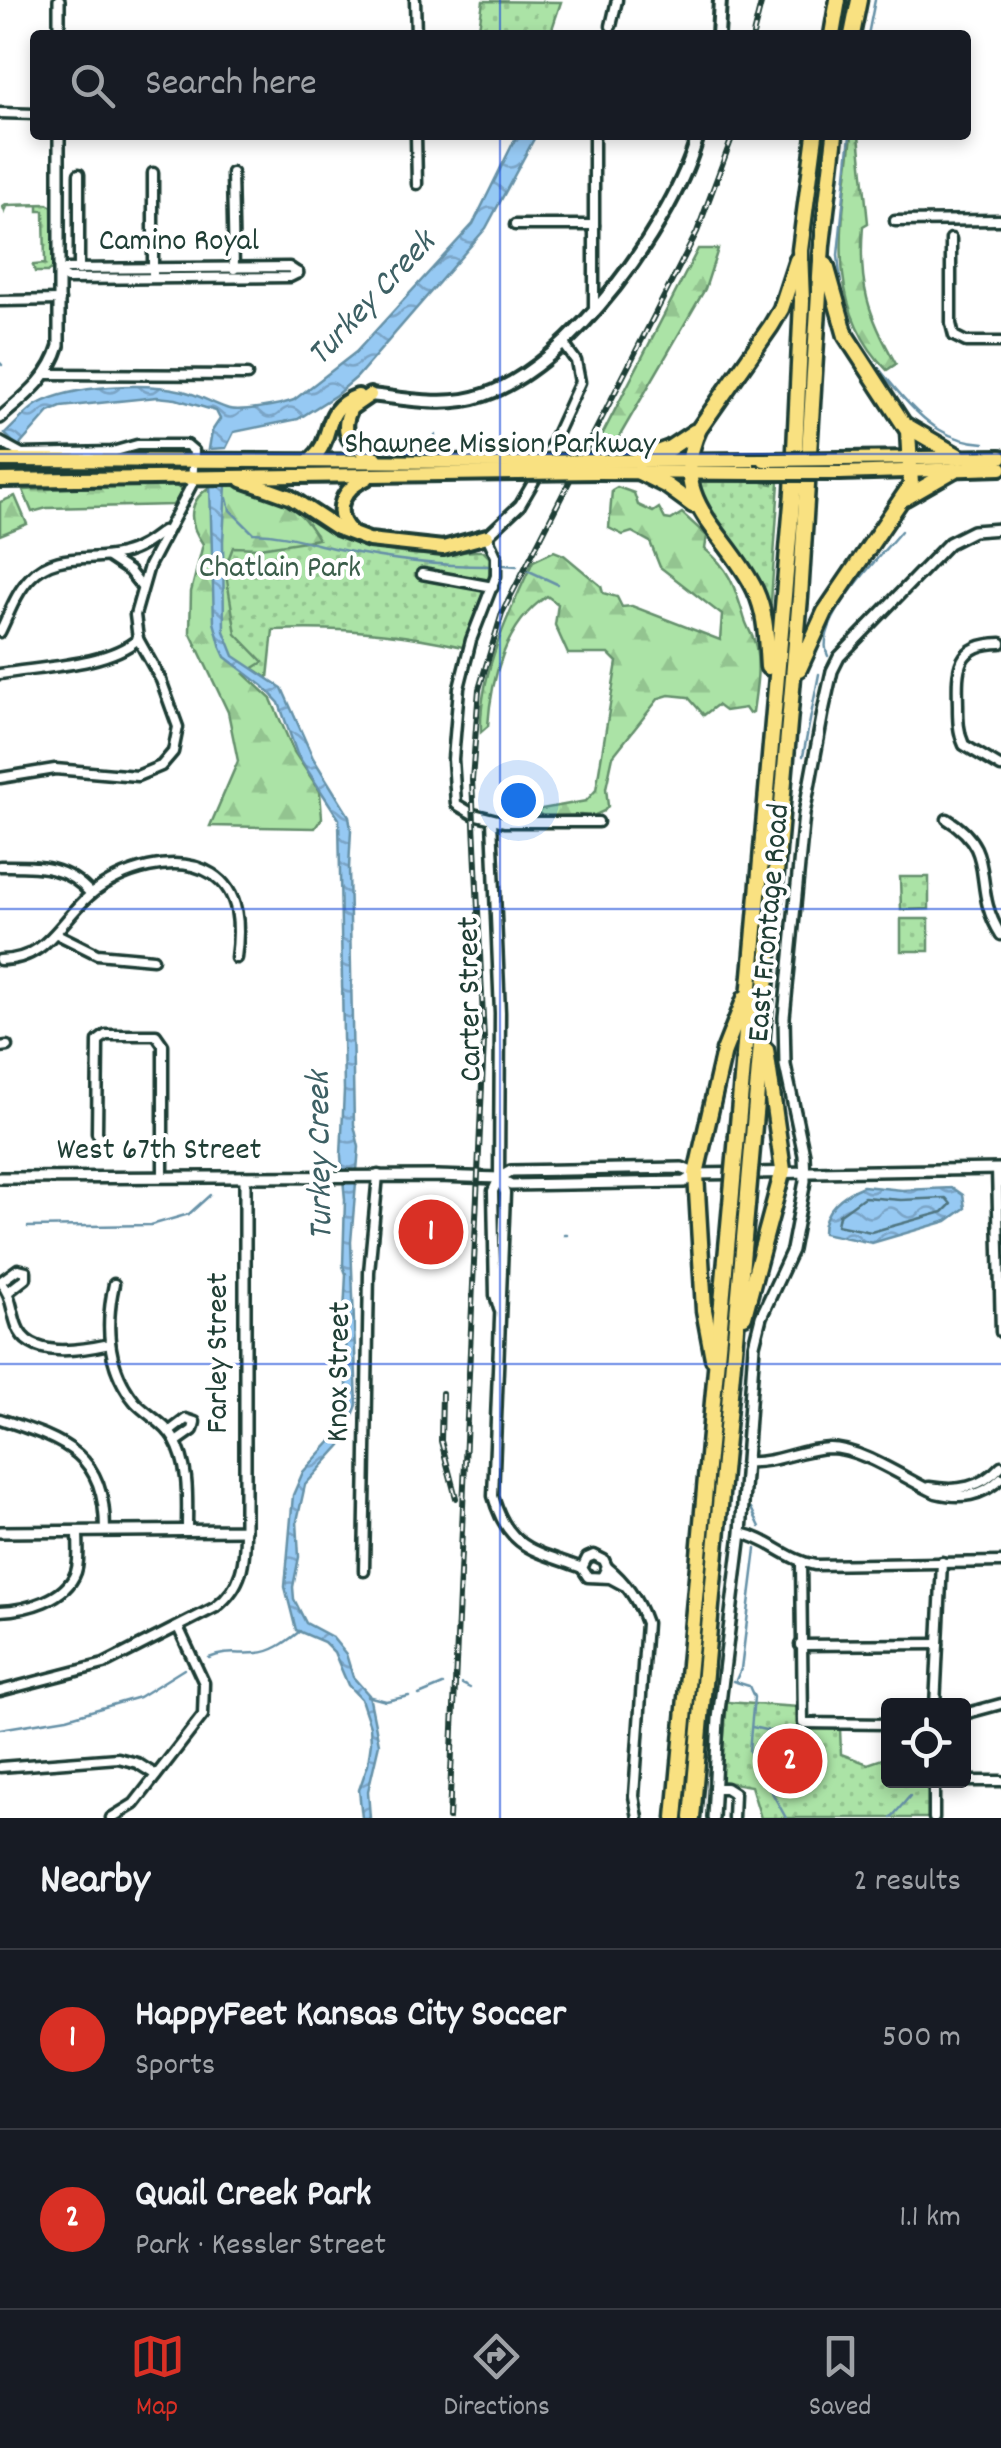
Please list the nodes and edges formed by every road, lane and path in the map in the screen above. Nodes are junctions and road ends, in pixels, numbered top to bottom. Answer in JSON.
{"nodes":[{"id":1,"x":59,"y":0,"type":"edge"},
{"id":2,"x":416,"y":0,"type":"edge"},
{"id":3,"x":617,"y":0,"type":"edge"},
{"id":4,"x":720,"y":0,"type":"edge"},
{"id":5,"x":838,"y":0,"type":"edge"},
{"id":6,"x":859,"y":0,"type":"edge"},
{"id":7,"x":611,"y":26,"type":"dead end"},
{"id":8,"x":59,"y":30,"type":"edge"},
{"id":9,"x":416,"y":30,"type":"edge"},
{"id":10,"x":718,"y":30,"type":"edge"},
{"id":11,"x":833,"y":30,"type":"edge"},
{"id":12,"x":853,"y":30,"type":"edge"},
{"id":13,"x":0,"y":114,"type":"edge"},
{"id":14,"x":30,"y":114,"type":"edge"},
{"id":15,"x":59,"y":140,"type":"edge"},
{"id":16,"x":416,"y":140,"type":"edge"},
{"id":17,"x":594,"y":140,"type":"edge"},
{"id":18,"x":696,"y":140,"type":"edge"},
{"id":19,"x":813,"y":140,"type":"edge"},
{"id":20,"x":834,"y":140,"type":"edge"},
{"id":21,"x":153,"y":173,"type":"dead end"},
{"id":22,"x":80,"y":174,"type":"dead end"},
{"id":23,"x":232,"y":174,"type":"dead end"},
{"id":24,"x":417,"y":184,"type":"dead end"},
{"id":25,"x":1001,"y":220,"type":"edge"},
{"id":26,"x":895,"y":221,"type":"dead end"},
{"id":27,"x":515,"y":225,"type":"dead end"},
{"id":28,"x":594,"y":225,"type":"junction"},
{"id":29,"x":951,"y":238,"type":"dead end"},
{"id":30,"x":822,"y":246,"type":"junction"},
{"id":31,"x":800,"y":250,"type":"junction"},
{"id":32,"x":234,"y":273,"type":"junction"},
{"id":33,"x":298,"y":273,"type":"dead end"},
{"id":34,"x":60,"y":274,"type":"junction"},
{"id":35,"x":79,"y":274,"type":"junction"},
{"id":36,"x":153,"y":274,"type":"junction"},
{"id":37,"x":60,"y":300,"type":"junction"},
{"id":38,"x":0,"y":301,"type":"edge"},
{"id":39,"x":594,"y":310,"type":"junction"},
{"id":40,"x":1001,"y":342,"type":"edge"},
{"id":41,"x":564,"y":343,"type":"junction"},
{"id":42,"x":46,"y":374,"type":"junction"},
{"id":43,"x":247,"y":375,"type":"dead end"},
{"id":44,"x":370,"y":395,"type":"junction"},
{"id":45,"x":0,"y":418,"type":"edge"},
{"id":46,"x":902,"y":422,"type":"junction"},
{"id":47,"x":699,"y":429,"type":"junction"},
{"id":48,"x":0,"y":442,"type":"edge"},
{"id":49,"x":1001,"y":457,"type":"edge"},
{"id":50,"x":312,"y":459,"type":"junction"},
{"id":51,"x":0,"y":460,"type":"edge"},
{"id":52,"x":194,"y":460,"type":"junction"},
{"id":53,"x":957,"y":464,"type":"junction"},
{"id":54,"x":911,"y":465,"type":"junction"},
{"id":55,"x":638,"y":466,"type":"junction"},
{"id":56,"x":691,"y":466,"type":"junction"},
{"id":57,"x":841,"y":466,"type":"junction"},
{"id":58,"x":386,"y":468,"type":"junction"},
{"id":59,"x":1001,"y":468,"type":"edge"},
{"id":60,"x":230,"y":477,"type":"junction"},
{"id":61,"x":192,"y":478,"type":"junction"},
{"id":62,"x":0,"y":480,"type":"edge"},
{"id":63,"x":904,"y":499,"type":"junction"},
{"id":64,"x":702,"y":512,"type":"junction"},
{"id":65,"x":166,"y":528,"type":"junction"},
{"id":66,"x":1001,"y":528,"type":"edge"},
{"id":67,"x":355,"y":536,"type":"junction"},
{"id":68,"x":487,"y":536,"type":"junction"},
{"id":69,"x":108,"y":557,"type":"junction"},
{"id":70,"x":422,"y":574,"type":"dead end"},
{"id":71,"x":142,"y":586,"type":"junction"},
{"id":72,"x":493,"y":587,"type":"junction"},
{"id":73,"x":0,"y":632,"type":"edge"},
{"id":74,"x":138,"y":639,"type":"junction"},
{"id":75,"x":1001,"y":644,"type":"edge"},
{"id":76,"x":0,"y":674,"type":"edge"},
{"id":77,"x":793,"y":684,"type":"junction"},
{"id":78,"x":774,"y":686,"type":"junction"},
{"id":79,"x":1001,"y":767,"type":"edge"},
{"id":80,"x":0,"y":778,"type":"edge"},
{"id":81,"x":947,"y":819,"type":"dead end"},
{"id":82,"x":492,"y":820,"type":"junction"},
{"id":83,"x":598,"y":822,"type":"dead end"},
{"id":84,"x":984,"y":840,"type":"dead end"},
{"id":85,"x":0,"y":866,"type":"edge"},
{"id":86,"x":992,"y":866,"type":"dead end"},
{"id":87,"x":91,"y":894,"type":"junction"},
{"id":88,"x":57,"y":934,"type":"junction"},
{"id":89,"x":1001,"y":935,"type":"edge"},
{"id":90,"x":236,"y":958,"type":"dead end"},
{"id":91,"x":152,"y":959,"type":"dead end"},
{"id":92,"x":0,"y":960,"type":"edge"},
{"id":93,"x":751,"y":983,"type":"junction"},
{"id":94,"x":762,"y":1026,"type":"junction"},
{"id":95,"x":745,"y":1137,"type":"junction"},
{"id":96,"x":104,"y":1143,"type":"dead end"},
{"id":97,"x":623,"y":1169,"type":"junction"},
{"id":98,"x":999,"y":1169,"type":"edge"},
{"id":99,"x":783,"y":1170,"type":"junction"},
{"id":100,"x":805,"y":1170,"type":"junction"},
{"id":101,"x":696,"y":1174,"type":"junction"},
{"id":102,"x":378,"y":1175,"type":"junction"},
{"id":103,"x":164,"y":1177,"type":"junction"},
{"id":104,"x":245,"y":1177,"type":"junction"},
{"id":105,"x":0,"y":1178,"type":"edge"},
{"id":106,"x":499,"y":1178,"type":"junction"},
{"id":107,"x":623,"y":1183,"type":"junction"},
{"id":108,"x":739,"y":1204,"type":"junction"},
{"id":109,"x":0,"y":1282,"type":"edge"},
{"id":110,"x":114,"y":1284,"type":"dead end"},
{"id":111,"x":8,"y":1292,"type":"junction"},
{"id":112,"x":1001,"y":1332,"type":"edge"},
{"id":113,"x":110,"y":1344,"type":"junction"},
{"id":114,"x":734,"y":1346,"type":"junction"},
{"id":115,"x":716,"y":1375,"type":"junction"},
{"id":116,"x":0,"y":1419,"type":"edge"},
{"id":117,"x":170,"y":1432,"type":"junction"},
{"id":118,"x":176,"y":1442,"type":"junction"},
{"id":119,"x":746,"y":1462,"type":"junction"},
{"id":120,"x":1001,"y":1466,"type":"edge"},
{"id":121,"x":1001,"y":1478,"type":"edge"},
{"id":122,"x":920,"y":1486,"type":"junction"},
{"id":123,"x":187,"y":1530,"type":"junction"},
{"id":124,"x":245,"y":1530,"type":"junction"},
{"id":125,"x":106,"y":1531,"type":"junction"},
{"id":126,"x":0,"y":1532,"type":"edge"},
{"id":127,"x":78,"y":1532,"type":"junction"},
{"id":128,"x":741,"y":1533,"type":"junction"},
{"id":129,"x":801,"y":1562,"type":"junction"},
{"id":130,"x":942,"y":1562,"type":"junction"},
{"id":131,"x":1001,"y":1562,"type":"edge"},
{"id":132,"x":583,"y":1565,"type":"junction"},
{"id":133,"x":606,"y":1567,"type":"junction"},
{"id":134,"x":364,"y":1571,"type":"dead end"},
{"id":135,"x":602,"y":1577,"type":"junction"},
{"id":136,"x":627,"y":1587,"type":"junction"},
{"id":137,"x":0,"y":1612,"type":"edge"},
{"id":138,"x":178,"y":1627,"type":"junction"},
{"id":139,"x":938,"y":1644,"type":"junction"},
{"id":140,"x":800,"y":1645,"type":"junction"},
{"id":141,"x":0,"y":1691,"type":"edge"},
{"id":142,"x":935,"y":1698,"type":"edge"},
{"id":143,"x":1001,"y":1704,"type":"edge"},
{"id":144,"x":971,"y":1712,"type":"edge"},
{"id":145,"x":881,"y":1724,"type":"edge"},
{"id":146,"x":0,"y":1767,"type":"edge"},
{"id":147,"x":156,"y":1775,"type":"junction"},
{"id":148,"x":971,"y":1780,"type":"edge"},
{"id":149,"x":1001,"y":1780,"type":"edge"},
{"id":150,"x":714,"y":1788,"type":"junction"},
{"id":151,"x":934,"y":1788,"type":"edge"},
{"id":152,"x":111,"y":1818,"type":"edge"},
{"id":153,"x":638,"y":1818,"type":"edge"},
{"id":154,"x":674,"y":1818,"type":"edge"},
{"id":155,"x":692,"y":1818,"type":"edge"},
{"id":156,"x":712,"y":1818,"type":"edge"},
{"id":157,"x":733,"y":1818,"type":"edge"},
{"id":158,"x":934,"y":1818,"type":"edge"}],
"edges":[{"from":1,"to":8,"type":"street"},
{"from":2,"to":9,"type":"street"},
{"from":3,"to":7,"type":"street"},
{"from":4,"to":10,"type":"main road"},
{"from":5,"to":11,"type":"highway"},
{"from":6,"to":12,"type":"highway"},
{"from":13,"to":14,"type":"street"},
{"from":15,"to":34,"type":"street"},
{"from":16,"to":24,"type":"street"},
{"from":17,"to":28,"type":"street"},
{"from":18,"to":39,"type":"main road"},
{"from":19,"to":31,"type":"highway"},
{"from":20,"to":30,"type":"highway"},
{"from":21,"to":36,"type":"street"},
{"from":22,"to":35,"type":"street"},
{"from":23,"to":32,"type":"street"},
{"from":25,"to":26,"type":"street"},
{"from":27,"to":28,"type":"street"},
{"from":28,"to":39,"type":"street"},
{"from":29,"to":40,"type":"street"},
{"from":30,"to":46,"type":"highway"},
{"from":30,"to":77,"type":"highway"},
{"from":31,"to":47,"type":"highway"},
{"from":31,"to":78,"type":"highway"},
{"from":32,"to":33,"type":"street","name":"Camino Royal"},
{"from":32,"to":36,"type":"street","name":"Camino Royal"},
{"from":34,"to":35,"type":"street","name":"Camino Royal"},
{"from":34,"to":37,"type":"street"},
{"from":35,"to":36,"type":"street","name":"Camino Royal"},
{"from":37,"to":38,"type":"street"},
{"from":37,"to":42,"type":"street"},
{"from":39,"to":41,"type":"main road"},
{"from":41,"to":44,"type":"main road"},
{"from":41,"to":68,"type":"street"},
{"from":42,"to":43,"type":"street"},
{"from":42,"to":45,"type":"street"},
{"from":44,"to":50,"type":"highway"},
{"from":44,"to":58,"type":"highway"},
{"from":46,"to":53,"type":"highway"},
{"from":46,"to":54,"type":"highway"},
{"from":47,"to":55,"type":"highway"},
{"from":47,"to":56,"type":"highway"},
{"from":48,"to":52,"type":"street"},
{"from":49,"to":53,"type":"highway","name":"Shawnee Mission Parkway"},
{"from":50,"to":52,"type":"highway","name":"Shawnee Mission Parkway"},
{"from":50,"to":58,"type":"highway","name":"Shawnee Mission Parkway"},
{"from":51,"to":52,"type":"highway","name":"Shawnee Mission Parkway"},
{"from":52,"to":61,"type":"street"},
{"from":53,"to":54,"type":"highway","name":"Shawnee Mission Parkway"},
{"from":53,"to":59,"type":"highway","name":"Shawnee Mission Parkway"},
{"from":53,"to":63,"type":"highway"},
{"from":54,"to":57,"type":"highway","name":"Shawnee Mission Parkway"},
{"from":54,"to":63,"type":"highway"},
{"from":55,"to":56,"type":"highway","name":"Shawnee Mission Parkway"},
{"from":55,"to":58,"type":"highway","name":"Shawnee Mission Parkway","bridge":true},
{"from":55,"to":64,"type":"highway"},
{"from":56,"to":57,"type":"highway","name":"Shawnee Mission Parkway","bridge":true},
{"from":56,"to":57,"type":"highway","name":"Shawnee Mission Parkway","bridge":true},
{"from":56,"to":64,"type":"highway"},
{"from":58,"to":60,"type":"highway","name":"Shawnee Mission Parkway"},
{"from":58,"to":67,"type":"highway"},
{"from":60,"to":61,"type":"highway","name":"Shawnee Mission Parkway"},
{"from":60,"to":67,"type":"highway"},
{"from":61,"to":62,"type":"highway","name":"Shawnee Mission Parkway"},
{"from":61,"to":65,"type":"street"},
{"from":63,"to":77,"type":"highway"},
{"from":64,"to":78,"type":"highway"},
{"from":65,"to":69,"type":"street"},
{"from":65,"to":71,"type":"street"},
{"from":66,"to":100,"type":"street","name":"East Frontage Road"},
{"from":67,"to":68,"type":"highway"},
{"from":68,"to":72,"type":"street"},
{"from":69,"to":71,"type":"street"},
{"from":69,"to":73,"type":"street"},
{"from":70,"to":72,"type":"street"},
{"from":71,"to":74,"type":"street"},
{"from":72,"to":82,"type":"street"},
{"from":74,"to":76,"type":"street"},
{"from":74,"to":80,"type":"street"},
{"from":75,"to":79,"type":"street"},
{"from":77,"to":94,"type":"highway"},
{"from":78,"to":93,"type":"highway"},
{"from":81,"to":84,"type":"street"},
{"from":82,"to":83,"type":"street"},
{"from":82,"to":106,"type":"street","name":"Carter Street"},
{"from":85,"to":87,"type":"street"},
{"from":86,"to":89,"type":"street"},
{"from":87,"to":88,"type":"street"},
{"from":87,"to":90,"type":"street"},
{"from":88,"to":91,"type":"street"},
{"from":88,"to":92,"type":"street"},
{"from":93,"to":95,"type":"highway"},
{"from":93,"to":101,"type":"highway"},
{"from":94,"to":95,"type":"highway"},
{"from":94,"to":99,"type":"highway"},
{"from":95,"to":108,"type":"highway","bridge":true},
{"from":96,"to":103,"type":"street"},
{"from":97,"to":101,"type":"street","name":"West 67th Street"},
{"from":97,"to":106,"type":"street","name":"West 67th Street"},
{"from":97,"to":107,"type":"street"},
{"from":98,"to":100,"type":"street","name":"West 67th Street"},
{"from":98,"to":112,"type":"street"},
{"from":99,"to":100,"type":"street","name":"West 67th Street"},
{"from":99,"to":101,"type":"street","name":"West 67th Street"},
{"from":99,"to":114,"type":"highway"},
{"from":100,"to":119,"type":"street","name":"East Frontage Road"},
{"from":101,"to":107,"type":"street","name":"West 67th Street"},
{"from":101,"to":115,"type":"highway"},
{"from":102,"to":104,"type":"street","name":"West 67th Street"},
{"from":102,"to":106,"type":"street","name":"West 67th Street"},
{"from":102,"to":134,"type":"street","name":"Knox Street"},
{"from":103,"to":104,"type":"street","name":"West 67th Street"},
{"from":103,"to":105,"type":"street","name":"West 67th Street"},
{"from":104,"to":124,"type":"street","name":"Farley Street"},
{"from":106,"to":107,"type":"street","name":"West 67th Street"},
{"from":106,"to":132,"type":"street","name":"Carter Street"},
{"from":108,"to":114,"type":"highway"},
{"from":108,"to":115,"type":"highway"},
{"from":109,"to":111,"type":"street"},
{"from":109,"to":111,"type":"street"},
{"from":110,"to":113,"type":"street"},
{"from":111,"to":113,"type":"street"},
{"from":113,"to":117,"type":"street"},
{"from":114,"to":155,"type":"highway"},
{"from":115,"to":154,"type":"highway"},
{"from":116,"to":125,"type":"street"},
{"from":117,"to":118,"type":"street"},
{"from":117,"to":118,"type":"street"},
{"from":118,"to":123,"type":"street"},
{"from":119,"to":122,"type":"street"},
{"from":119,"to":128,"type":"street","name":"East Frontage Road"},
{"from":120,"to":122,"type":"street"},
{"from":121,"to":122,"type":"street"},
{"from":123,"to":124,"type":"street"},
{"from":123,"to":125,"type":"street"},
{"from":124,"to":138,"type":"street"},
{"from":125,"to":127,"type":"street"},
{"from":126,"to":127,"type":"street"},
{"from":127,"to":137,"type":"street"},
{"from":128,"to":129,"type":"street"},
{"from":128,"to":150,"type":"street","name":"East Frontage Road"},
{"from":129,"to":130,"type":"street"},
{"from":129,"to":140,"type":"street"},
{"from":130,"to":131,"type":"street"},
{"from":130,"to":139,"type":"street"},
{"from":132,"to":133,"type":"street"},
{"from":132,"to":135,"type":"street"},
{"from":133,"to":135,"type":"street"},
{"from":133,"to":136,"type":"street"},
{"from":135,"to":136,"type":"street"},
{"from":136,"to":153,"type":"street"},
{"from":138,"to":141,"type":"street"},
{"from":138,"to":147,"type":"street"},
{"from":139,"to":140,"type":"street"},
{"from":139,"to":142,"type":"street"},
{"from":140,"to":145,"type":"street"},
{"from":143,"to":144,"type":"street"},
{"from":146,"to":147,"type":"street"},
{"from":147,"to":152,"type":"street"},
{"from":148,"to":149,"type":"street"},
{"from":150,"to":156,"type":"street","name":"East Frontage Road"},
{"from":150,"to":157,"type":"street"},
{"from":151,"to":158,"type":"street"}]}
